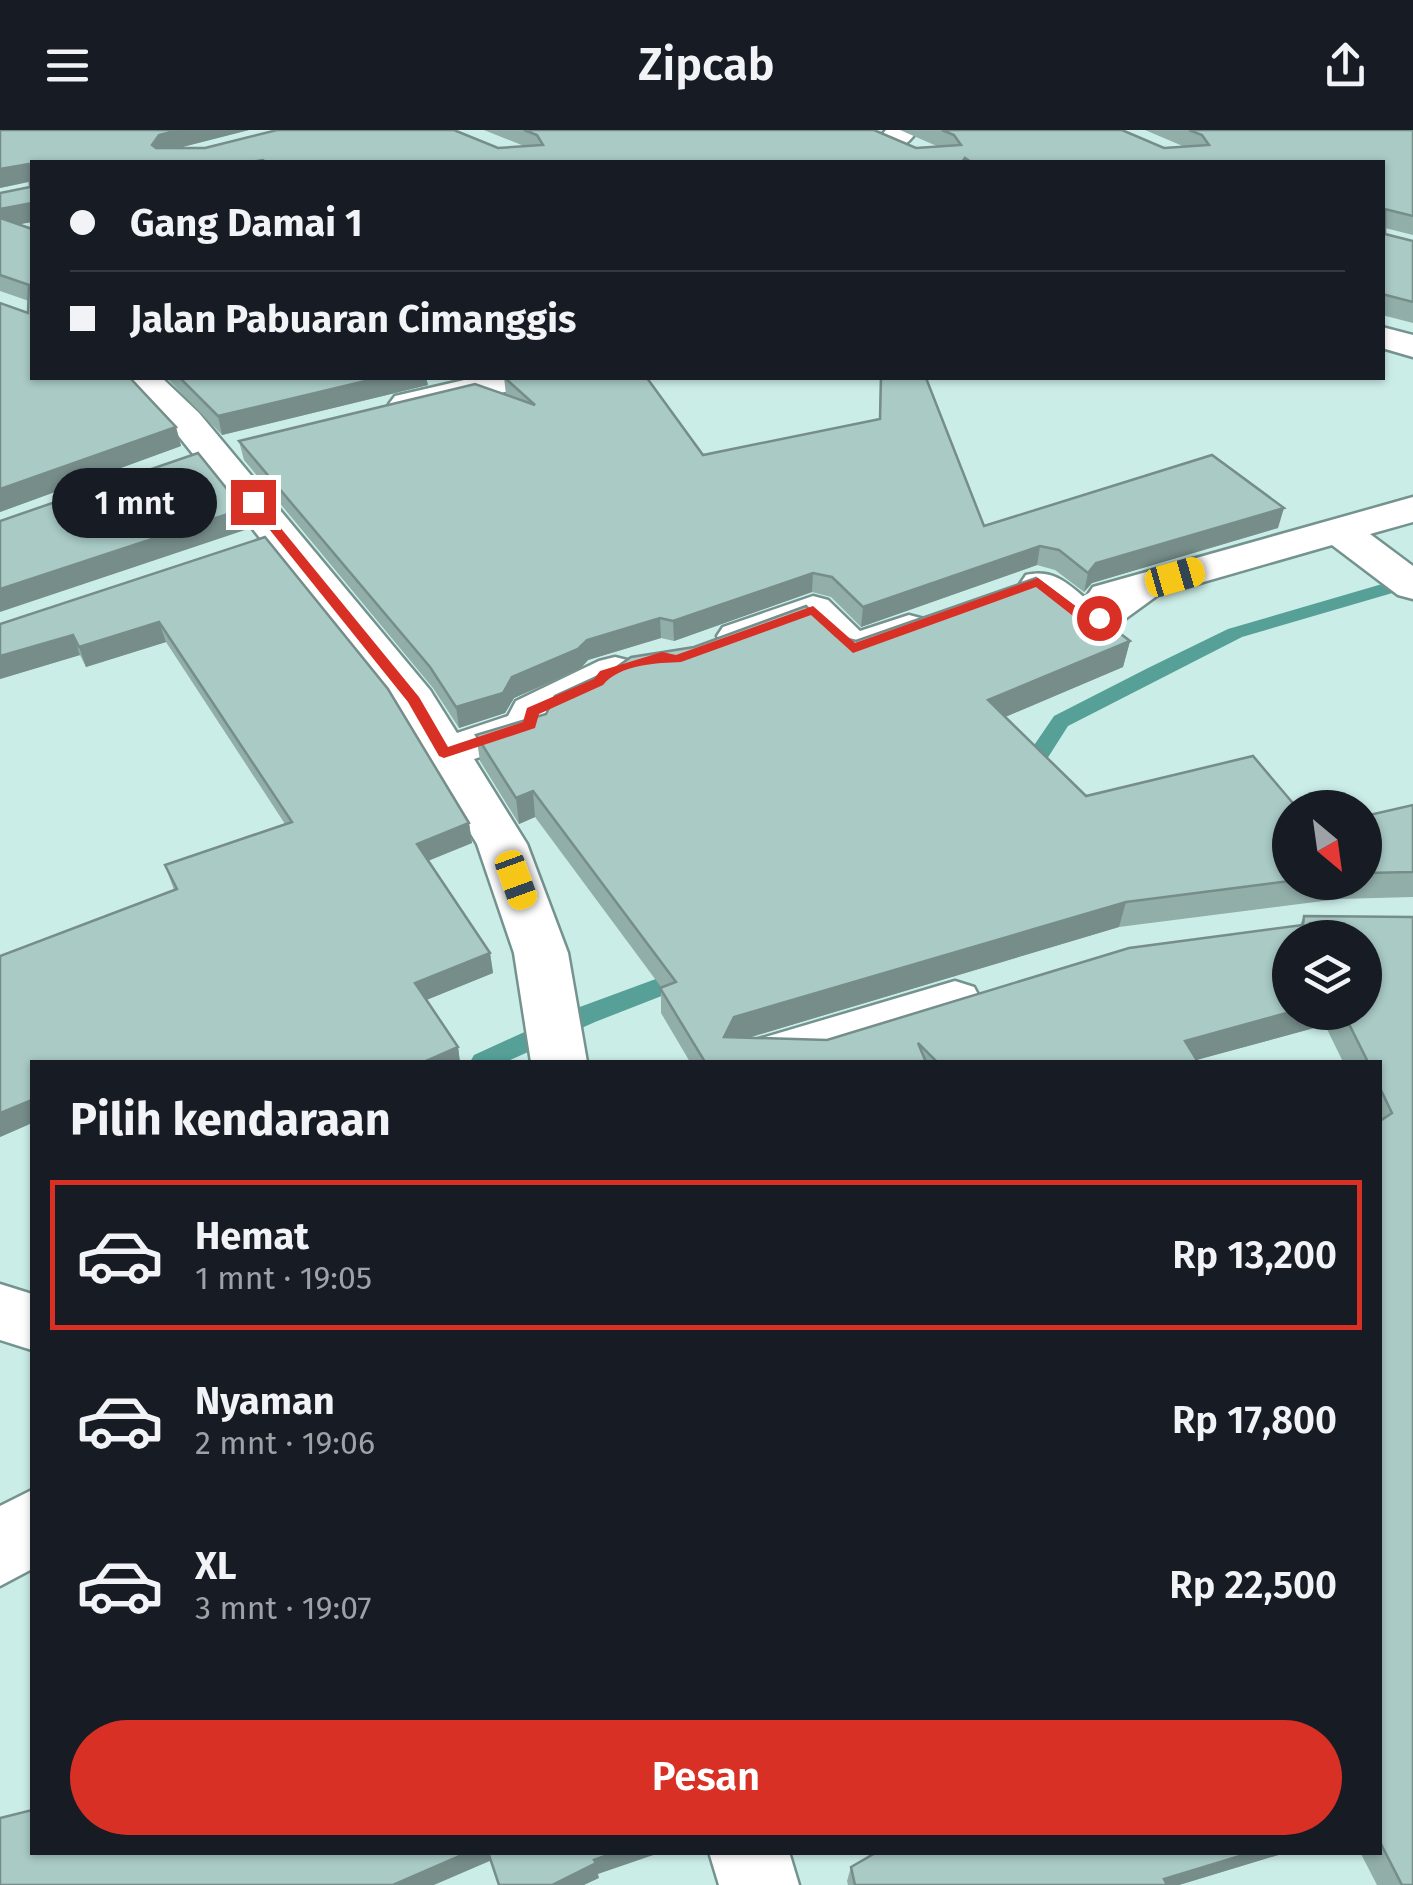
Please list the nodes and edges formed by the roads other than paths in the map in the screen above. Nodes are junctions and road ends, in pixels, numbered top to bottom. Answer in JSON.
{"nodes":[{"id":1,"x":887,"y":134,"type":"edge"},
{"id":2,"x":924,"y":156,"type":"edge"},
{"id":3,"x":1385,"y":339,"type":"edge"},
{"id":4,"x":1413,"y":346,"type":"edge"},
{"id":5,"x":143,"y":380,"type":"edge"},
{"id":6,"x":509,"y":380,"type":"edge"},
{"id":7,"x":383,"y":411,"type":"edge"},
{"id":8,"x":1413,"y":509,"type":"edge"},
{"id":9,"x":1338,"y":530,"type":"junction"},
{"id":10,"x":1400,"y":576,"type":"edge"},
{"id":11,"x":1142,"y":586,"type":"junction"},
{"id":12,"x":1001,"y":595,"type":"edge"},
{"id":13,"x":1085,"y":602,"type":"edge"},
{"id":14,"x":945,"y":615,"type":"edge"},
{"id":15,"x":694,"y":653,"type":"edge"},
{"id":16,"x":648,"y":660,"type":"edge"},
{"id":17,"x":444,"y":753,"type":"junction"},
{"id":18,"x":994,"y":991,"type":"edge"},
{"id":19,"x":557,"y":1042,"type":"edge"},
{"id":20,"x":762,"y":1060,"type":"edge"},
{"id":21,"x":0,"y":1312,"type":"edge"},
{"id":22,"x":30,"y":1321,"type":"edge"},
{"id":23,"x":30,"y":1526,"type":"edge"},
{"id":24,"x":0,"y":1551,"type":"edge"},
{"id":25,"x":750,"y":1855,"type":"edge"},
{"id":26,"x":759,"y":1885,"type":"edge"}],
"edges":[{"from":1,"to":2,"type":"street"},
{"from":3,"to":4,"type":"street"},
{"from":5,"to":17,"type":"street"},
{"from":6,"to":7,"type":"street"},
{"from":8,"to":9,"type":"street"},
{"from":9,"to":10,"type":"street"},
{"from":9,"to":11,"type":"street"},
{"from":11,"to":12,"type":"street"},
{"from":11,"to":13,"type":"street"},
{"from":14,"to":15,"type":"street"},
{"from":16,"to":17,"type":"street"},
{"from":17,"to":19,"type":"street"},
{"from":18,"to":20,"type":"street"},
{"from":21,"to":22,"type":"street"},
{"from":23,"to":24,"type":"street"},
{"from":25,"to":26,"type":"street"}]}
